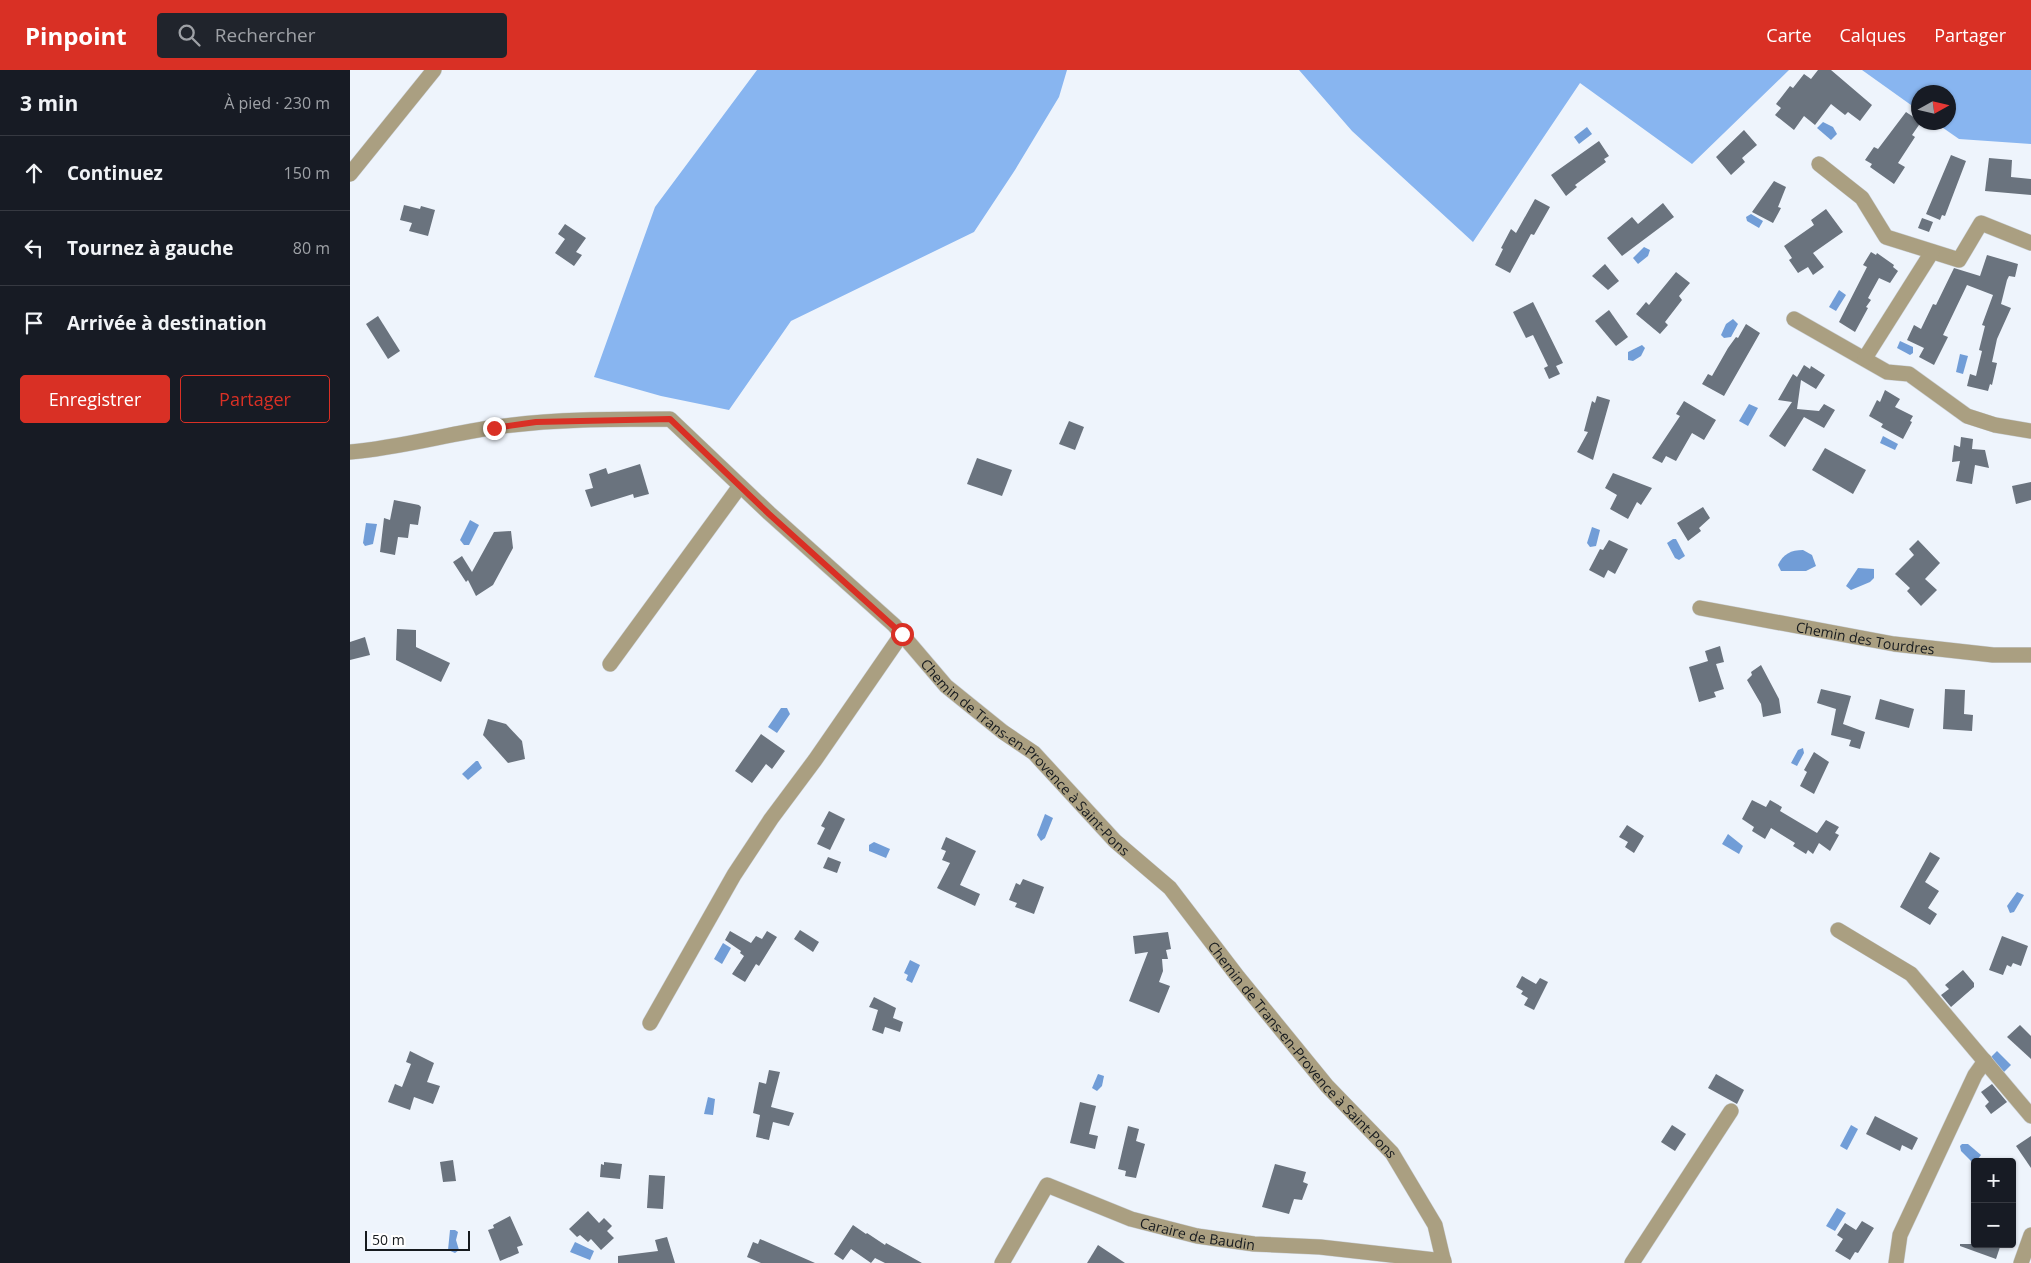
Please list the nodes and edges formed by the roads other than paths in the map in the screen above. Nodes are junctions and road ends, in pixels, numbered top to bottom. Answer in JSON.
{"nodes":[{"id":1,"x":434,"y":70,"type":"edge"},
{"id":2,"x":357,"y":154,"type":"edge"},
{"id":3,"x":1819,"y":164,"type":"dead end"},
{"id":4,"x":350,"y":174,"type":"edge"},
{"id":5,"x":2031,"y":243,"type":"edge"},
{"id":6,"x":1932,"y":252,"type":"junction"},
{"id":7,"x":1794,"y":319,"type":"dead end"},
{"id":8,"x":1865,"y":358,"type":"junction"},
{"id":9,"x":2031,"y":431,"type":"edge"},
{"id":10,"x":350,"y":452,"type":"edge"},
{"id":11,"x":740,"y":486,"type":"junction"},
{"id":12,"x":1700,"y":608,"type":"dead end"},
{"id":13,"x":902,"y":634,"type":"junction"},
{"id":14,"x":2031,"y":655,"type":"edge"},
{"id":15,"x":610,"y":664,"type":"dead end"},
{"id":16,"x":1838,"y":930,"type":"dead end"},
{"id":17,"x":650,"y":1023,"type":"dead end"},
{"id":18,"x":1985,"y":1061,"type":"junction"},
{"id":19,"x":1731,"y":1111,"type":"dead end"},
{"id":20,"x":2031,"y":1116,"type":"edge"},
{"id":21,"x":2031,"y":1235,"type":"edge"},
{"id":22,"x":1444,"y":1262,"type":"edge"},
{"id":23,"x":1002,"y":1263,"type":"edge"},
{"id":24,"x":1632,"y":1263,"type":"edge"},
{"id":25,"x":1896,"y":1263,"type":"edge"},
{"id":26,"x":2021,"y":1263,"type":"edge"}],
"edges":[{"from":1,"to":2,"type":"street"},
{"from":2,"to":4,"type":"street"},
{"from":3,"to":6,"type":"street"},
{"from":5,"to":6,"type":"street"},
{"from":6,"to":8,"type":"street"},
{"from":7,"to":8,"type":"street"},
{"from":8,"to":9,"type":"street"},
{"from":10,"to":11,"type":"street","name":"Chemin de Trans-en-Provence à Saint-Pons"},
{"from":11,"to":13,"type":"street","name":"Chemin de Trans-en-Provence à Saint-Pons"},
{"from":11,"to":15,"type":"street"},
{"from":12,"to":14,"type":"street","name":"Chemin des Tourdres"},
{"from":13,"to":17,"type":"street"},
{"from":13,"to":22,"type":"street","name":"Chemin de Trans-en-Provence à Saint-Pons"},
{"from":16,"to":18,"type":"street"},
{"from":18,"to":20,"type":"street"},
{"from":18,"to":25,"type":"street"},
{"from":19,"to":24,"type":"street"},
{"from":21,"to":26,"type":"street"},
{"from":22,"to":23,"type":"street","name":"Caraire de Baudin"}]}
